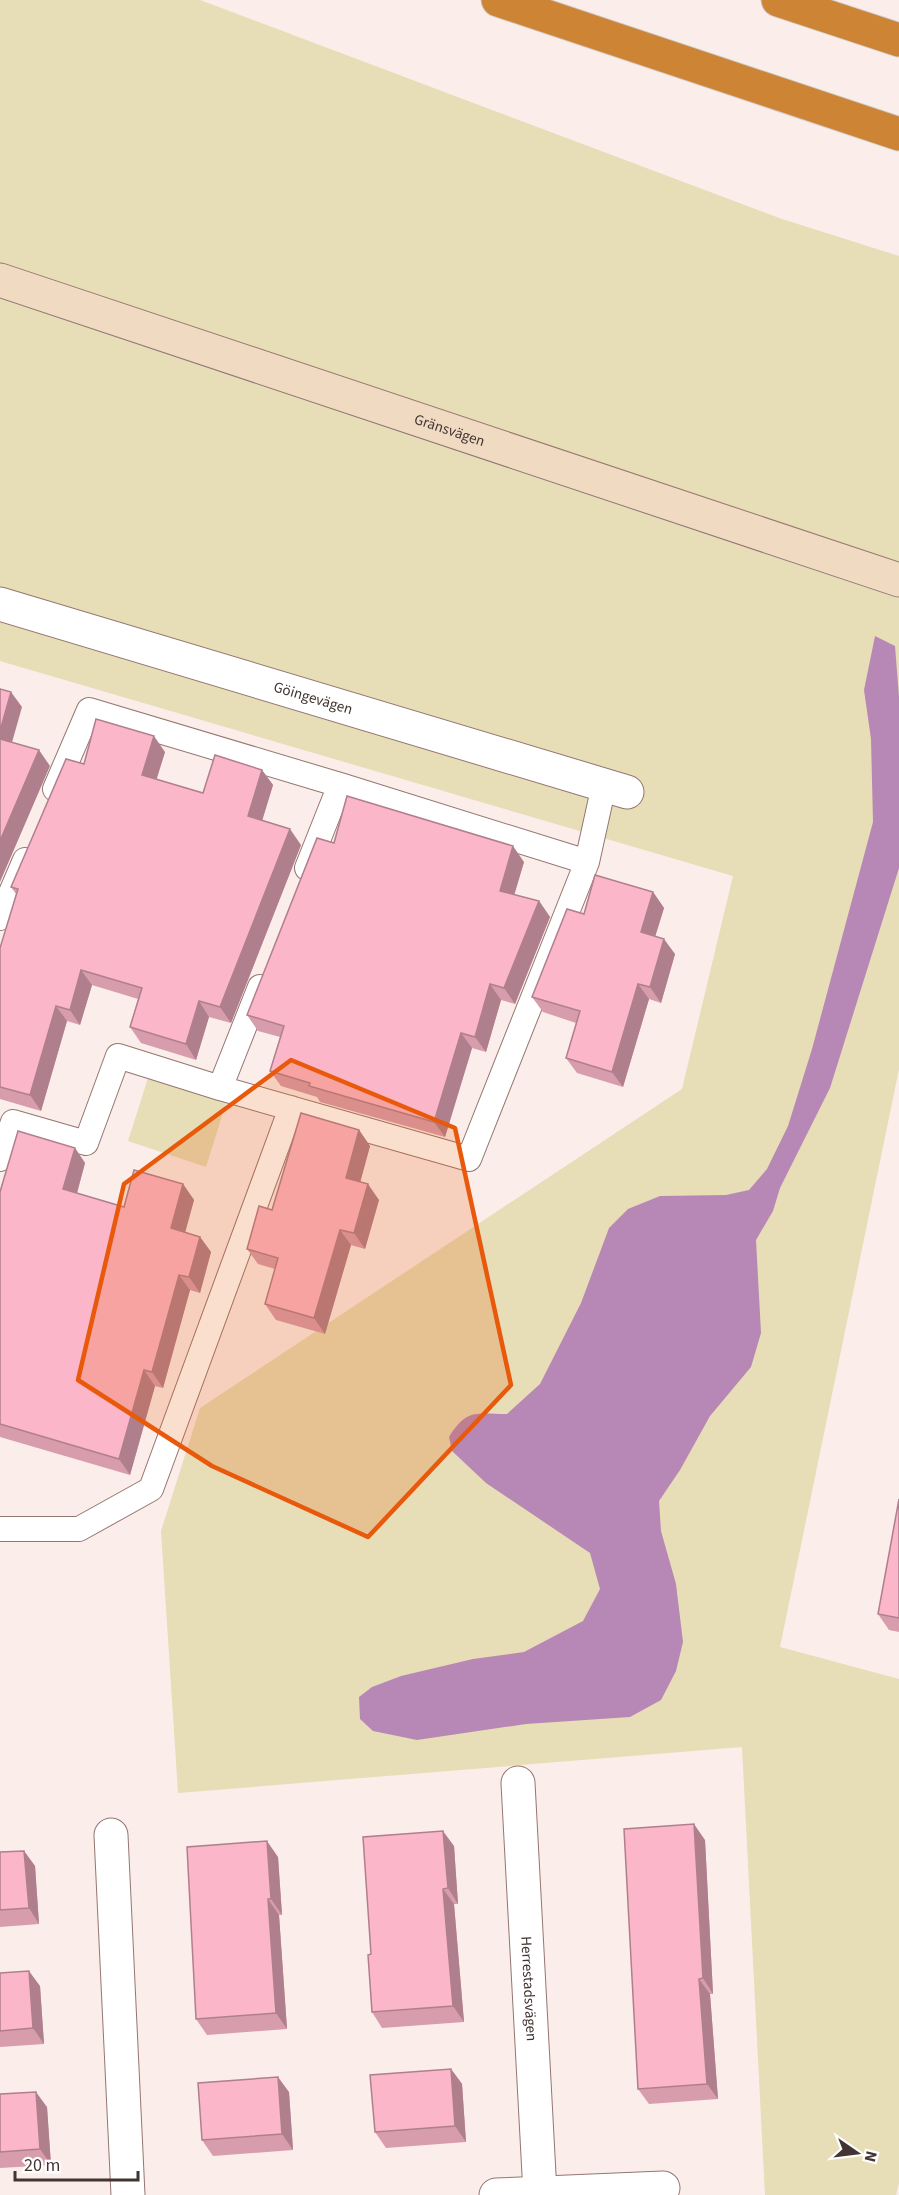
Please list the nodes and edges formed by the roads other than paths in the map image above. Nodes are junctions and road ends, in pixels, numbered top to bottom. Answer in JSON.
{"nodes":[{"id":1,"x":498,"y":0,"type":"edge"},
{"id":2,"x":778,"y":0,"type":"edge"},
{"id":3,"x":899,"y":40,"type":"edge"},
{"id":4,"x":899,"y":134,"type":"edge"},
{"id":5,"x":0,"y":280,"type":"edge"},
{"id":6,"x":899,"y":580,"type":"edge"},
{"id":7,"x":0,"y":604,"type":"edge"},
{"id":8,"x":339,"y":785,"type":"junction"},
{"id":9,"x":616,"y":788,"type":"joint"},
{"id":10,"x":47,"y":808,"type":"edge"},
{"id":11,"x":33,"y":841,"type":"edge"},
{"id":12,"x":587,"y":862,"type":"junction"},
{"id":13,"x":297,"y":893,"type":"edge"},
{"id":14,"x":0,"y":918,"type":"edge"},
{"id":15,"x":267,"y":969,"type":"edge"},
{"id":16,"x":220,"y":1088,"type":"junction"},
{"id":17,"x":291,"y":1108,"type":"junction"},
{"id":18,"x":0,"y":1159,"type":"edge"},
{"id":19,"x":0,"y":1529,"type":"edge"},
{"id":20,"x":518,"y":1783,"type":"dead end"},
{"id":21,"x":111,"y":1834,"type":"dead end"},
{"id":22,"x":663,"y":2188,"type":"dead end"},
{"id":23,"x":540,"y":2193,"type":"junction"},
{"id":24,"x":128,"y":2195,"type":"edge"},
{"id":25,"x":496,"y":2195,"type":"edge"}],
"edges":[{"from":1,"to":4,"type":"highway"},
{"from":2,"to":3,"type":"highway"},
{"from":5,"to":6,"type":"street","name":"Gränsvägen"},
{"from":7,"to":9,"type":"street","name":"Göingevägen"},
{"from":8,"to":10,"type":"lane"},
{"from":8,"to":12,"type":"lane"},
{"from":8,"to":13,"type":"lane"},
{"from":9,"to":12,"type":"lane"},
{"from":11,"to":14,"type":"lane"},
{"from":12,"to":17,"type":"lane"},
{"from":15,"to":16,"type":"lane"},
{"from":16,"to":17,"type":"lane"},
{"from":16,"to":18,"type":"lane"},
{"from":17,"to":19,"type":"lane"},
{"from":20,"to":23,"type":"street","name":"Herrestadsvägen"},
{"from":21,"to":24,"type":"street"},
{"from":22,"to":23,"type":"street"},
{"from":23,"to":25,"type":"street"}]}
